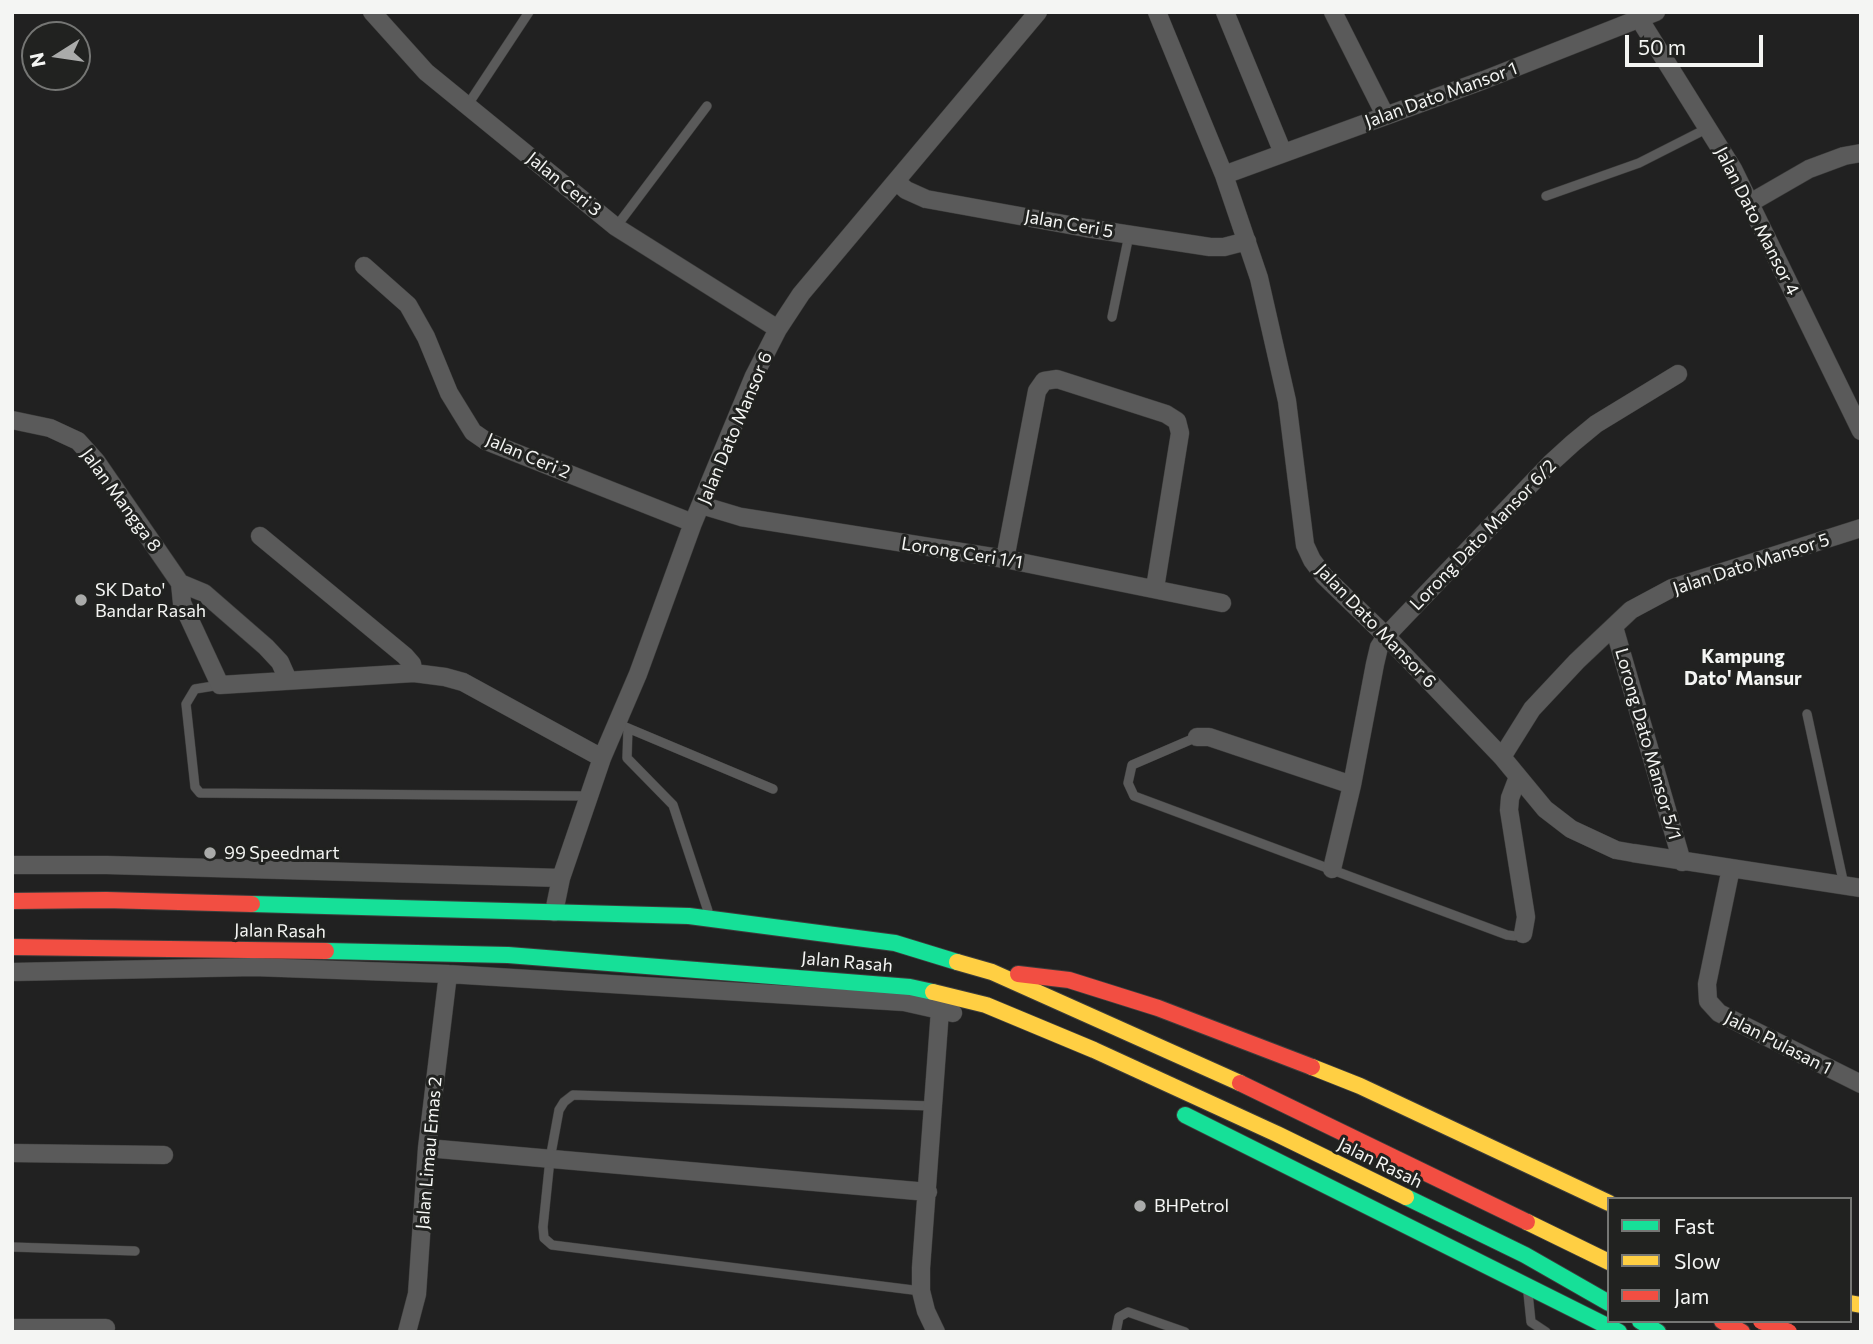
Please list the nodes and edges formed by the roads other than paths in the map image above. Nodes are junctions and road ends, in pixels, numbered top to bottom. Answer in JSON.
{"nodes":[{"id":1,"x":372,"y":12,"type":"edge"},
{"id":2,"x":529,"y":12,"type":"edge"},
{"id":3,"x":1038,"y":12,"type":"edge"},
{"id":4,"x":1157,"y":12,"type":"edge"},
{"id":5,"x":1225,"y":12,"type":"edge"},
{"id":6,"x":1334,"y":12,"type":"edge"},
{"id":7,"x":1648,"y":16,"type":"edge"},
{"id":8,"x":467,"y":106,"type":"junction"},
{"id":9,"x":707,"y":106,"type":"dead end"},
{"id":10,"x":1385,"y":115,"type":"junction"},
{"id":11,"x":1708,"y":128,"type":"junction"},
{"id":12,"x":1283,"y":153,"type":"junction"},
{"id":13,"x":1861,"y":153,"type":"edge"},
{"id":14,"x":1224,"y":175,"type":"junction"},
{"id":15,"x":896,"y":181,"type":"junction"},
{"id":16,"x":1546,"y":196,"type":"dead end"},
{"id":17,"x":1750,"y":203,"type":"junction"},
{"id":18,"x":616,"y":227,"type":"junction"},
{"id":19,"x":1129,"y":234,"type":"junction"},
{"id":20,"x":1247,"y":241,"type":"junction"},
{"id":21,"x":364,"y":266,"type":"dead end"},
{"id":22,"x":1112,"y":317,"type":"dead end"},
{"id":23,"x":778,"y":329,"type":"junction"},
{"id":24,"x":1678,"y":374,"type":"dead end"},
{"id":25,"x":12,"y":420,"type":"edge"},
{"id":26,"x":1861,"y":431,"type":"edge"},
{"id":27,"x":701,"y":505,"type":"junction"},
{"id":28,"x":693,"y":523,"type":"junction"},
{"id":29,"x":1861,"y":528,"type":"edge"},
{"id":30,"x":260,"y":536,"type":"dead end"},
{"id":31,"x":1004,"y":559,"type":"junction"},
{"id":32,"x":180,"y":583,"type":"junction"},
{"id":33,"x":1154,"y":588,"type":"junction"},
{"id":34,"x":1222,"y":603,"type":"dead end"},
{"id":35,"x":1614,"y":627,"type":"junction"},
{"id":36,"x":1386,"y":636,"type":"junction"},
{"id":37,"x":414,"y":673,"type":"junction"},
{"id":38,"x":289,"y":680,"type":"junction"},
{"id":39,"x":220,"y":685,"type":"junction"},
{"id":40,"x":1808,"y":714,"type":"dead end"},
{"id":41,"x":622,"y":725,"type":"junction"},
{"id":42,"x":1196,"y":737,"type":"joint"},
{"id":43,"x":1502,"y":757,"type":"junction"},
{"id":44,"x":602,"y":758,"type":"junction"},
{"id":45,"x":1518,"y":777,"type":"junction"},
{"id":46,"x":1352,"y":785,"type":"junction"},
{"id":47,"x":774,"y":789,"type":"dead end"},
{"id":48,"x":589,"y":796,"type":"junction"},
{"id":49,"x":1682,"y":862,"type":"junction"},
{"id":50,"x":12,"y":865,"type":"edge"},
{"id":51,"x":107,"y":865,"type":"junction"},
{"id":52,"x":1731,"y":868,"type":"junction"},
{"id":53,"x":1332,"y":869,"type":"junction"},
{"id":54,"x":561,"y":878,"type":"junction"},
{"id":55,"x":1853,"y":886,"type":"edge"},
{"id":56,"x":106,"y":900,"type":"junction"},
{"id":57,"x":12,"y":901,"type":"edge"},
{"id":58,"x":554,"y":912,"type":"junction"},
{"id":59,"x":711,"y":919,"type":"junction"},
{"id":60,"x":1523,"y":934,"type":"joint"},
{"id":61,"x":12,"y":947,"type":"edge"},
{"id":62,"x":12,"y":972,"type":"edge"},
{"id":63,"x":992,"y":972,"type":"junction"},
{"id":64,"x":448,"y":974,"type":"junction"},
{"id":65,"x":910,"y":987,"type":"junction"},
{"id":66,"x":940,"y":1010,"type":"junction"},
{"id":67,"x":1005,"y":1024,"type":"junction"},
{"id":68,"x":1079,"y":1062,"type":"dead end"},
{"id":69,"x":1861,"y":1084,"type":"edge"},
{"id":70,"x":1167,"y":1105,"type":"dead end"},
{"id":71,"x":933,"y":1106,"type":"junction"},
{"id":72,"x":428,"y":1148,"type":"junction"},
{"id":73,"x":12,"y":1153,"type":"edge"},
{"id":74,"x":164,"y":1156,"type":"dead end"},
{"id":75,"x":550,"y":1159,"type":"junction"},
{"id":76,"x":928,"y":1192,"type":"junction"},
{"id":77,"x":1607,"y":1202,"type":"edge"},
{"id":78,"x":12,"y":1247,"type":"edge"},
{"id":79,"x":135,"y":1251,"type":"dead end"},
{"id":80,"x":1607,"y":1261,"type":"edge"},
{"id":81,"x":1528,"y":1286,"type":"junction"},
{"id":82,"x":921,"y":1291,"type":"junction"},
{"id":83,"x":1607,"y":1302,"type":"edge"},
{"id":84,"x":1726,"y":1323,"type":"edge"},
{"id":85,"x":1766,"y":1323,"type":"edge"},
{"id":86,"x":12,"y":1328,"type":"edge"},
{"id":87,"x":106,"y":1328,"type":"dead end"},
{"id":88,"x":407,"y":1332,"type":"edge"},
{"id":89,"x":936,"y":1332,"type":"edge"},
{"id":90,"x":1116,"y":1332,"type":"edge"},
{"id":91,"x":1185,"y":1332,"type":"edge"},
{"id":92,"x":1546,"y":1332,"type":"edge"},
{"id":93,"x":1619,"y":1332,"type":"edge"},
{"id":94,"x":1742,"y":1332,"type":"edge"},
{"id":95,"x":1789,"y":1332,"type":"edge"}],
"edges":[{"from":1,"to":8,"type":"street","name":"Jalan Ceri 3"},
{"from":2,"to":8,"type":"lane"},
{"from":3,"to":15,"type":"street","name":"Jalan Dato Mansor 6"},
{"from":4,"to":14,"type":"street","name":"Jalan Dato Mansor 6"},
{"from":5,"to":12,"type":"street"},
{"from":6,"to":10,"type":"street"},
{"from":7,"to":10,"type":"street","name":"Jalan Dato Mansor 1"},
{"from":7,"to":11,"type":"street","name":"Jalan Dato Mansor 4"},
{"from":8,"to":18,"type":"street","name":"Jalan Ceri 3"},
{"from":9,"to":18,"type":"lane"},
{"from":10,"to":12,"type":"street","name":"Jalan Dato Mansor 1"},
{"from":11,"to":16,"type":"lane"},
{"from":11,"to":17,"type":"street","name":"Jalan Dato Mansor 4"},
{"from":12,"to":14,"type":"street","name":"Jalan Dato Mansor 1"},
{"from":13,"to":17,"type":"street"},
{"from":14,"to":20,"type":"street","name":"Jalan Dato Mansor 6"},
{"from":15,"to":19,"type":"street","name":"Jalan Ceri 5"},
{"from":15,"to":23,"type":"street","name":"Jalan Dato Mansor 6"},
{"from":17,"to":26,"type":"street","name":"Jalan Dato Mansor 4"},
{"from":18,"to":23,"type":"street","name":"Jalan Ceri 3"},
{"from":19,"to":20,"type":"street","name":"Jalan Ceri 5"},
{"from":19,"to":22,"type":"lane"},
{"from":20,"to":36,"type":"street","name":"Jalan Dato Mansor 6"},
{"from":21,"to":28,"type":"street","name":"Jalan Ceri 2"},
{"from":23,"to":27,"type":"street","name":"Jalan Dato Mansor 6"},
{"from":24,"to":36,"type":"street","name":"Lorong Dato Mansor 6/2"},
{"from":25,"to":32,"type":"street","name":"Jalan Mangga 8"},
{"from":27,"to":28,"type":"street","name":"Jalan Dato Mansor 6"},
{"from":27,"to":31,"type":"street","name":"Lorong Ceri 1/1"},
{"from":28,"to":41,"type":"street","name":"Jalan Dato Mansor 6"},
{"from":29,"to":35,"type":"street","name":"Jalan Dato Mansor 5"},
{"from":30,"to":37,"type":"street"},
{"from":31,"to":33,"type":"street","name":"Lorong Ceri 1/1"},
{"from":31,"to":33,"type":"street"},
{"from":32,"to":38,"type":"street","name":"Jalan Mangga 8"},
{"from":32,"to":39,"type":"street","name":"Jalan Mangga 8"},
{"from":33,"to":34,"type":"street","name":"Lorong Ceri 1/1"},
{"from":35,"to":43,"type":"street","name":"Jalan Dato Mansor 5"},
{"from":35,"to":49,"type":"street","name":"Lorong Dato Mansor 5/1"},
{"from":36,"to":43,"type":"street","name":"Jalan Dato Mansor 6"},
{"from":36,"to":46,"type":"street","name":"Lorong Dato Mansor 6/2"},
{"from":37,"to":38,"type":"street"},
{"from":37,"to":44,"type":"street"},
{"from":38,"to":39,"type":"street"},
{"from":39,"to":48,"type":"lane"},
{"from":40,"to":55,"type":"lane"},
{"from":41,"to":44,"type":"street","name":"Jalan Dato Mansor 6"},
{"from":41,"to":47,"type":"lane"},
{"from":41,"to":59,"type":"lane"},
{"from":42,"to":46,"type":"street"},
{"from":42,"to":53,"type":"lane"},
{"from":43,"to":45,"type":"street","name":"Jalan Dato Mansor 6"},
{"from":44,"to":48,"type":"street","name":"Jalan Dato Mansor 6"},
{"from":45,"to":49,"type":"street","name":"Jalan Dato Mansor 6"},
{"from":45,"to":60,"type":"street"},
{"from":46,"to":53,"type":"street","name":"Lorong Dato Mansor 6/2"},
{"from":48,"to":54,"type":"street","name":"Jalan Dato Mansor 6"},
{"from":49,"to":52,"type":"street","name":"Jalan Dato Mansor 6"},
{"from":50,"to":51,"type":"street"},
{"from":51,"to":54,"type":"street"},
{"from":51,"to":56,"type":"street"},
{"from":52,"to":55,"type":"street","name":"Jalan Dato Mansor 6"},
{"from":52,"to":69,"type":"street","name":"Jalan Pulasan 1"},
{"from":53,"to":60,"type":"lane"},
{"from":54,"to":58,"type":"street","name":"Jalan Dato Mansor 6"},
{"from":56,"to":57,"type":"highway","name":"Jalan Rasah"},
{"from":56,"to":58,"type":"highway","name":"Jalan Rasah"},
{"from":58,"to":59,"type":"highway","name":"Jalan Rasah"},
{"from":59,"to":63,"type":"highway","name":"Jalan Rasah"},
{"from":61,"to":65,"type":"highway","name":"Jalan Rasah"},
{"from":62,"to":64,"type":"street"},
{"from":63,"to":77,"type":"highway"},
{"from":63,"to":80,"type":"highway","name":"Jalan Rasah"},
{"from":64,"to":66,"type":"street"},
{"from":64,"to":72,"type":"street","name":"Jalan Limau Emas 2"},
{"from":65,"to":67,"type":"highway"},
{"from":65,"to":83,"type":"highway","name":"Jalan Rasah"},
{"from":66,"to":67,"type":"street"},
{"from":66,"to":71,"type":"street"},
{"from":67,"to":68,"type":"highway"},
{"from":70,"to":81,"type":"highway"},
{"from":71,"to":75,"type":"lane"},
{"from":71,"to":76,"type":"street"},
{"from":72,"to":75,"type":"street"},
{"from":72,"to":88,"type":"street","name":"Jalan Limau Emas 2"},
{"from":73,"to":74,"type":"street"},
{"from":75,"to":76,"type":"street"},
{"from":75,"to":82,"type":"lane"},
{"from":76,"to":82,"type":"street"},
{"from":78,"to":79,"type":"lane"},
{"from":81,"to":92,"type":"lane"},
{"from":81,"to":93,"type":"highway"},
{"from":82,"to":89,"type":"street"},
{"from":84,"to":94,"type":"highway"},
{"from":85,"to":95,"type":"highway","bridge":true},
{"from":86,"to":87,"type":"street"},
{"from":90,"to":91,"type":"lane"}]}
